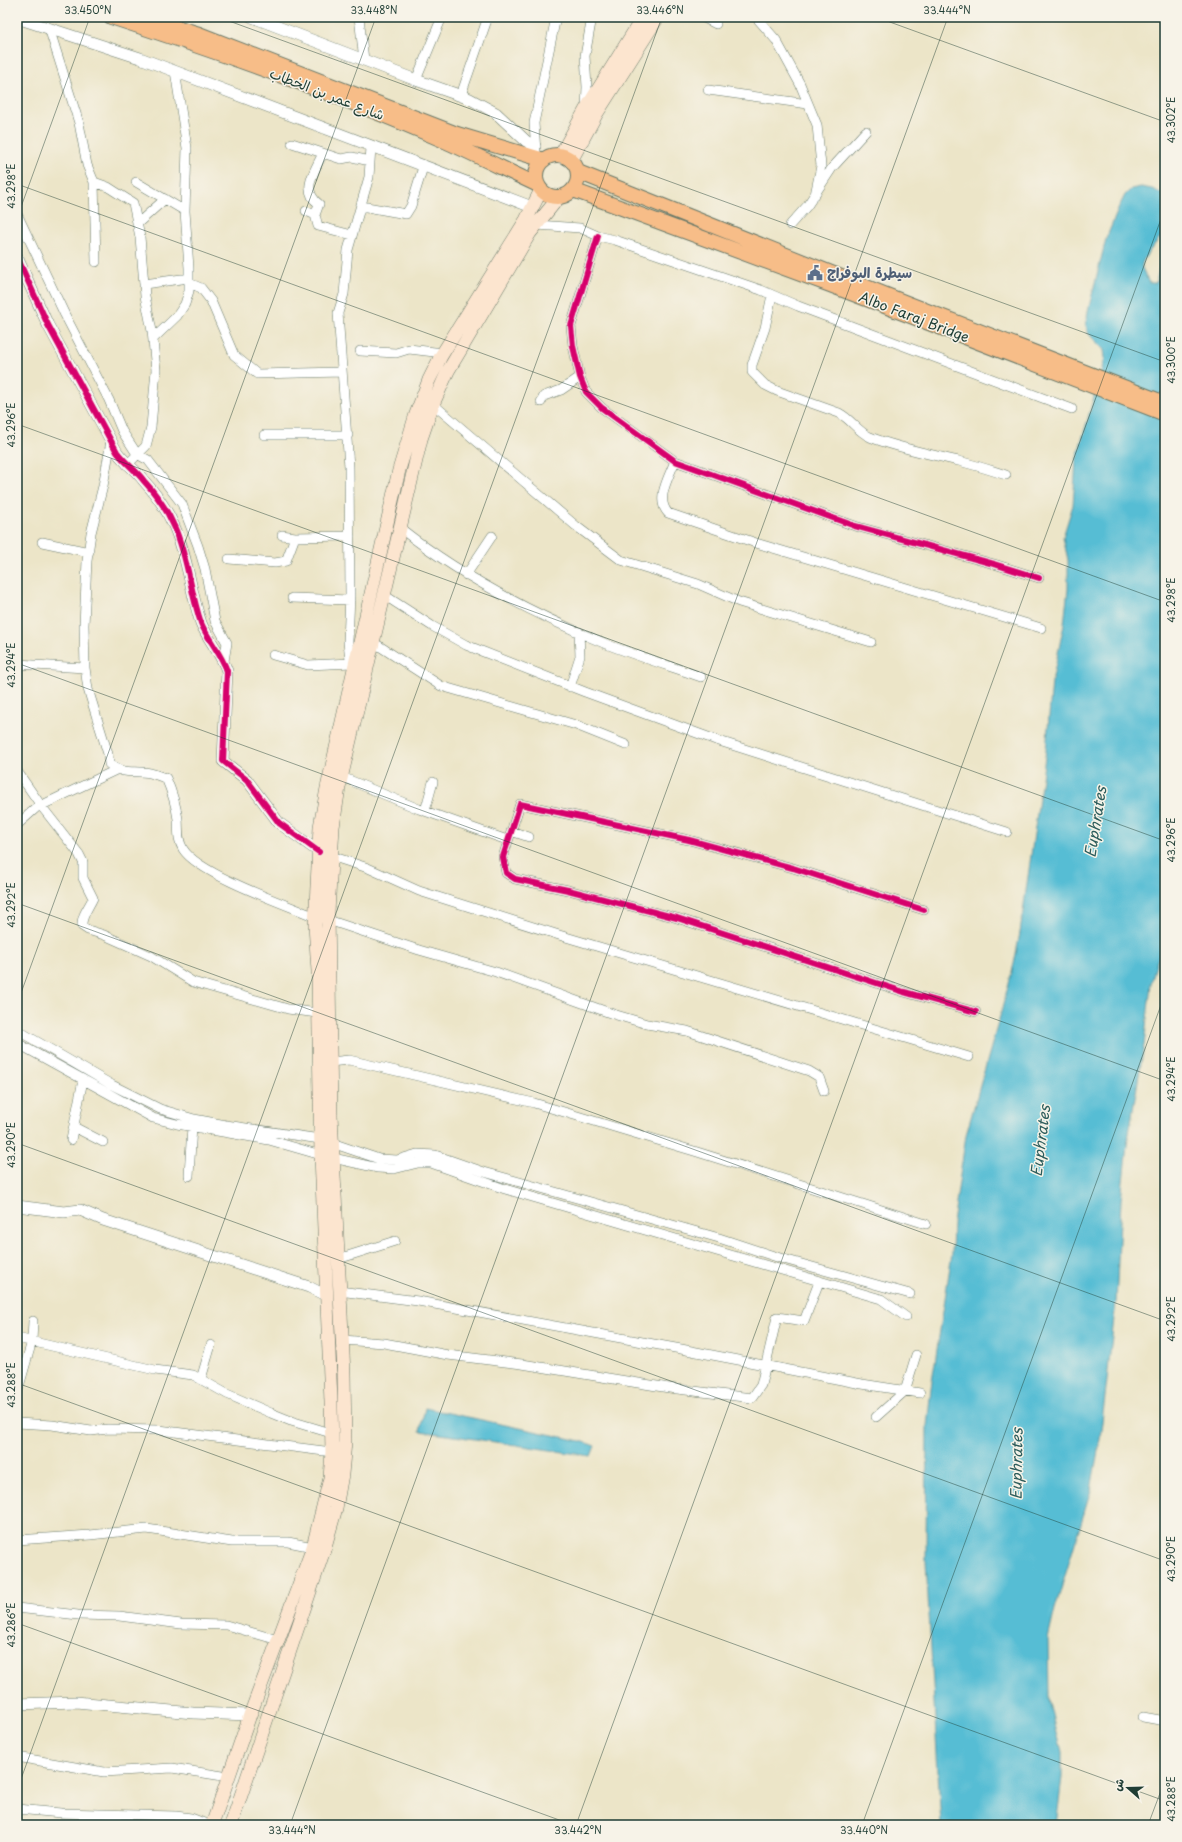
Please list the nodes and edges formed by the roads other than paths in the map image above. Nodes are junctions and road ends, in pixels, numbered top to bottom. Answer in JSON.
{"nodes":[{"id":1,"x":111,"y":17,"type":"edge"},
{"id":2,"x":143,"y":17,"type":"edge"},
{"id":3,"x":252,"y":17,"type":"edge"},
{"id":4,"x":359,"y":17,"type":"edge"},
{"id":5,"x":442,"y":17,"type":"edge"},
{"id":6,"x":488,"y":17,"type":"edge"},
{"id":7,"x":556,"y":17,"type":"edge"},
{"id":8,"x":592,"y":17,"type":"edge"},
{"id":9,"x":643,"y":17,"type":"edge"},
{"id":10,"x":658,"y":17,"type":"edge"},
{"id":11,"x":702,"y":17,"type":"edge"},
{"id":12,"x":756,"y":17,"type":"edge"},
{"id":13,"x":17,"y":18,"type":"edge"},
{"id":14,"x":716,"y":24,"type":"dead end"},
{"id":15,"x":49,"y":28,"type":"junction"},
{"id":16,"x":364,"y":60,"type":"junction"},
{"id":17,"x":175,"y":71,"type":"junction"},
{"id":18,"x":416,"y":80,"type":"junction"},
{"id":19,"x":708,"y":90,"type":"dead end"},
{"id":20,"x":461,"y":95,"type":"junction"},
{"id":21,"x":808,"y":104,"type":"junction"},
{"id":22,"x":586,"y":109,"type":"junction"},
{"id":23,"x":866,"y":131,"type":"dead end"},
{"id":24,"x":292,"y":143,"type":"dead end"},
{"id":25,"x":371,"y":147,"type":"junction"},
{"id":26,"x":323,"y":153,"type":"junction"},
{"id":27,"x":538,"y":155,"type":"junction"},
{"id":28,"x":370,"y":161,"type":"junction"},
{"id":29,"x":570,"y":163,"type":"junction"},
{"id":30,"x":423,"y":167,"type":"junction"},
{"id":31,"x":94,"y":182,"type":"junction"},
{"id":32,"x":136,"y":182,"type":"dead end"},
{"id":33,"x":540,"y":187,"type":"junction"},
{"id":34,"x":573,"y":190,"type":"junction"},
{"id":35,"x":814,"y":195,"type":"junction"},
{"id":36,"x":559,"y":197,"type":"junction"},
{"id":37,"x":165,"y":199,"type":"junction"},
{"id":38,"x":362,"y":206,"type":"junction"},
{"id":39,"x":532,"y":207,"type":"junction"},
{"id":40,"x":185,"y":211,"type":"junction"},
{"id":41,"x":17,"y":214,"type":"edge"},
{"id":42,"x":137,"y":224,"type":"junction"},
{"id":43,"x":537,"y":225,"type":"junction"},
{"id":44,"x":790,"y":225,"type":"dead end"},
{"id":45,"x":352,"y":235,"type":"junction"},
{"id":46,"x":598,"y":236,"type":"junction"},
{"id":47,"x":17,"y":257,"type":"edge"},
{"id":48,"x":96,"y":262,"type":"dead end"},
{"id":49,"x":21,"y":274,"type":"edge"},
{"id":50,"x":189,"y":281,"type":"junction"},
{"id":51,"x":144,"y":284,"type":"junction"},
{"id":52,"x":772,"y":295,"type":"junction"},
{"id":53,"x":960,"y":329,"type":"junction"},
{"id":54,"x":153,"y":339,"type":"junction"},
{"id":55,"x":360,"y":351,"type":"dead end"},
{"id":56,"x":443,"y":352,"type":"junction"},
{"id":57,"x":342,"y":372,"type":"junction"},
{"id":58,"x":580,"y":377,"type":"junction"},
{"id":59,"x":541,"y":402,"type":"dead end"},
{"id":60,"x":1165,"y":403,"type":"edge"},
{"id":61,"x":433,"y":404,"type":"junction"},
{"id":62,"x":1072,"y":409,"type":"dead end"},
{"id":63,"x":1165,"y":414,"type":"edge"},
{"id":64,"x":264,"y":435,"type":"dead end"},
{"id":65,"x":348,"y":435,"type":"junction"},
{"id":66,"x":111,"y":441,"type":"junction"},
{"id":67,"x":137,"y":454,"type":"junction"},
{"id":68,"x":675,"y":462,"type":"junction"},
{"id":69,"x":127,"y":465,"type":"junction"},
{"id":70,"x":1006,"y":475,"type":"dead end"},
{"id":71,"x":182,"y":504,"type":"junction"},
{"id":72,"x":168,"y":514,"type":"junction"},
{"id":73,"x":400,"y":528,"type":"junction"},
{"id":74,"x":282,"y":535,"type":"dead end"},
{"id":75,"x":350,"y":536,"type":"junction"},
{"id":76,"x":492,"y":536,"type":"dead end"},
{"id":77,"x":295,"y":537,"type":"junction"},
{"id":78,"x":42,"y":542,"type":"dead end"},
{"id":79,"x":89,"y":552,"type":"junction"},
{"id":80,"x":229,"y":559,"type":"dead end"},
{"id":81,"x":466,"y":575,"type":"junction"},
{"id":82,"x":1039,"y":578,"type":"dead end"},
{"id":83,"x":190,"y":582,"type":"junction"},
{"id":84,"x":207,"y":584,"type":"junction"},
{"id":85,"x":384,"y":595,"type":"junction"},
{"id":86,"x":292,"y":598,"type":"dead end"},
{"id":87,"x":350,"y":600,"type":"junction"},
{"id":88,"x":1041,"y":628,"type":"dead end"},
{"id":89,"x":579,"y":632,"type":"junction"},
{"id":90,"x":373,"y":642,"type":"junction"},
{"id":91,"x":872,"y":642,"type":"dead end"},
{"id":92,"x":272,"y":655,"type":"dead end"},
{"id":93,"x":224,"y":661,"type":"junction"},
{"id":94,"x":17,"y":664,"type":"edge"},
{"id":95,"x":353,"y":666,"type":"junction"},
{"id":96,"x":85,"y":668,"type":"junction"},
{"id":97,"x":701,"y":677,"type":"dead end"},
{"id":98,"x":570,"y":687,"type":"junction"},
{"id":99,"x":352,"y":708,"type":"junction"},
{"id":100,"x":626,"y":745,"type":"dead end"},
{"id":101,"x":17,"y":770,"type":"edge"},
{"id":102,"x":116,"y":770,"type":"junction"},
{"id":103,"x":342,"y":777,"type":"junction"},
{"id":104,"x":433,"y":782,"type":"dead end"},
{"id":105,"x":42,"y":807,"type":"junction"},
{"id":106,"x":425,"y":811,"type":"junction"},
{"id":107,"x":17,"y":825,"type":"edge"},
{"id":108,"x":511,"y":831,"type":"junction"},
{"id":109,"x":1007,"y":832,"type":"dead end"},
{"id":110,"x":529,"y":836,"type":"dead end"},
{"id":111,"x":508,"y":840,"type":"junction"},
{"id":112,"x":325,"y":854,"type":"junction"},
{"id":113,"x":924,"y":910,"type":"dead end"},
{"id":114,"x":322,"y":919,"type":"junction"},
{"id":115,"x":976,"y":1012,"type":"dead end"},
{"id":116,"x":317,"y":1013,"type":"junction"},
{"id":117,"x":17,"y":1030,"type":"edge"},
{"id":118,"x":18,"y":1044,"type":"edge"},
{"id":119,"x":326,"y":1055,"type":"junction"},
{"id":120,"x":969,"y":1057,"type":"dead end"},
{"id":121,"x":83,"y":1080,"type":"junction"},
{"id":122,"x":824,"y":1091,"type":"dead end"},
{"id":123,"x":192,"y":1126,"type":"junction"},
{"id":124,"x":74,"y":1127,"type":"junction"},
{"id":125,"x":71,"y":1140,"type":"dead end"},
{"id":126,"x":326,"y":1141,"type":"junction"},
{"id":127,"x":103,"y":1142,"type":"dead end"},
{"id":128,"x":327,"y":1156,"type":"junction"},
{"id":129,"x":189,"y":1176,"type":"dead end"},
{"id":130,"x":17,"y":1206,"type":"edge"},
{"id":131,"x":926,"y":1224,"type":"dead end"},
{"id":132,"x":395,"y":1241,"type":"dead end"},
{"id":133,"x":338,"y":1259,"type":"junction"},
{"id":134,"x":819,"y":1282,"type":"junction"},
{"id":135,"x":333,"y":1294,"type":"junction"},
{"id":136,"x":910,"y":1294,"type":"dead end"},
{"id":137,"x":906,"y":1317,"type":"dead end"},
{"id":138,"x":33,"y":1321,"type":"dead end"},
{"id":139,"x":17,"y":1338,"type":"edge"},
{"id":140,"x":342,"y":1340,"type":"junction"},
{"id":141,"x":32,"y":1342,"type":"junction"},
{"id":142,"x":211,"y":1345,"type":"dead end"},
{"id":143,"x":916,"y":1355,"type":"dead end"},
{"id":144,"x":765,"y":1366,"type":"junction"},
{"id":145,"x":201,"y":1379,"type":"junction"},
{"id":146,"x":18,"y":1390,"type":"dead end"},
{"id":147,"x":905,"y":1391,"type":"junction"},
{"id":148,"x":920,"y":1393,"type":"dead end"},
{"id":149,"x":876,"y":1417,"type":"dead end"},
{"id":150,"x":17,"y":1423,"type":"edge"},
{"id":151,"x":331,"y":1433,"type":"junction"},
{"id":152,"x":332,"y":1452,"type":"junction"},
{"id":153,"x":17,"y":1540,"type":"edge"},
{"id":154,"x":313,"y":1547,"type":"junction"},
{"id":155,"x":17,"y":1608,"type":"edge"},
{"id":156,"x":278,"y":1640,"type":"junction"},
{"id":157,"x":262,"y":1683,"type":"junction"},
{"id":158,"x":278,"y":1689,"type":"junction"},
{"id":159,"x":17,"y":1704,"type":"edge"},
{"id":160,"x":250,"y":1715,"type":"junction"},
{"id":161,"x":1143,"y":1716,"type":"dead end"},
{"id":162,"x":1165,"y":1721,"type":"edge"},
{"id":163,"x":17,"y":1757,"type":"edge"},
{"id":164,"x":229,"y":1777,"type":"junction"},
{"id":165,"x":17,"y":1809,"type":"edge"},
{"id":166,"x":211,"y":1825,"type":"edge"},
{"id":167,"x":231,"y":1825,"type":"edge"}],
"edges":[{"from":1,"to":33,"type":"main road","name":"شارع عمر بن الخطاب"},
{"from":2,"to":27,"type":"main road","name":"شارع عمر بن الخطاب"},
{"from":3,"to":16,"type":"street"},
{"from":4,"to":16,"type":"street"},
{"from":5,"to":18,"type":"street"},
{"from":6,"to":20,"type":"street"},
{"from":7,"to":27,"type":"street"},
{"from":8,"to":22,"type":"street"},
{"from":9,"to":22,"type":"main road"},
{"from":10,"to":29,"type":"main road"},
{"from":11,"to":14,"type":"street"},
{"from":12,"to":21,"type":"street"},
{"from":13,"to":15,"type":"street"},
{"from":15,"to":17,"type":"street"},
{"from":15,"to":31,"type":"street"},
{"from":16,"to":18,"type":"street"},
{"from":17,"to":25,"type":"street"},
{"from":17,"to":40,"type":"street"},
{"from":18,"to":20,"type":"street"},
{"from":19,"to":21,"type":"street"},
{"from":20,"to":27,"type":"street"},
{"from":21,"to":35,"type":"street"},
{"from":22,"to":29,"type":"main road"},
{"from":23,"to":35,"type":"street"},
{"from":24,"to":26,"type":"street"},
{"from":25,"to":28,"type":"street"},
{"from":25,"to":30,"type":"street"},
{"from":26,"to":28,"type":"street"},
{"from":26,"to":45,"type":"street"},
{"from":27,"to":29,"type":"main road"},
{"from":27,"to":33,"type":"main road"},
{"from":28,"to":38,"type":"street"},
{"from":29,"to":34,"type":"main road"},
{"from":29,"to":53,"type":"main road","name":"Albo Faraj Bridge"},
{"from":30,"to":38,"type":"street"},
{"from":30,"to":39,"type":"street"},
{"from":31,"to":42,"type":"street"},
{"from":31,"to":48,"type":"street"},
{"from":32,"to":37,"type":"street"},
{"from":33,"to":36,"type":"main road"},
{"from":33,"to":39,"type":"main road"},
{"from":34,"to":36,"type":"main road"},
{"from":34,"to":53,"type":"main road","name":"Albo Faraj Bridge"},
{"from":35,"to":44,"type":"street"},
{"from":36,"to":43,"type":"main road"},
{"from":37,"to":40,"type":"street"},
{"from":37,"to":42,"type":"street"},
{"from":38,"to":45,"type":"street"},
{"from":39,"to":56,"type":"main road"},
{"from":40,"to":50,"type":"street"},
{"from":41,"to":67,"type":"street"},
{"from":42,"to":51,"type":"street"},
{"from":43,"to":46,"type":"street"},
{"from":43,"to":61,"type":"main road"},
{"from":45,"to":57,"type":"street"},
{"from":46,"to":52,"type":"street"},
{"from":46,"to":58,"type":"street"},
{"from":47,"to":49,"type":"street"},
{"from":49,"to":66,"type":"street"},
{"from":50,"to":51,"type":"street"},
{"from":50,"to":54,"type":"street"},
{"from":50,"to":57,"type":"street"},
{"from":51,"to":54,"type":"street"},
{"from":52,"to":62,"type":"street"},
{"from":52,"to":70,"type":"street"},
{"from":53,"to":60,"type":"main road","name":"Albo Faraj Bridge"},
{"from":53,"to":63,"type":"main road","name":"Albo Faraj Bridge"},
{"from":54,"to":67,"type":"street"},
{"from":55,"to":56,"type":"street"},
{"from":56,"to":95,"type":"main road"},
{"from":57,"to":65,"type":"street"},
{"from":58,"to":59,"type":"street"},
{"from":58,"to":68,"type":"street"},
{"from":61,"to":73,"type":"main road"},
{"from":61,"to":91,"type":"street"},
{"from":64,"to":65,"type":"street"},
{"from":65,"to":75,"type":"street"},
{"from":66,"to":69,"type":"street"},
{"from":66,"to":79,"type":"street"},
{"from":67,"to":69,"type":"street"},
{"from":67,"to":71,"type":"street"},
{"from":68,"to":82,"type":"street"},
{"from":68,"to":88,"type":"street"},
{"from":69,"to":72,"type":"street"},
{"from":71,"to":72,"type":"street"},
{"from":71,"to":84,"type":"street"},
{"from":72,"to":83,"type":"street"},
{"from":73,"to":81,"type":"street"},
{"from":73,"to":85,"type":"main road"},
{"from":74,"to":77,"type":"street"},
{"from":75,"to":77,"type":"street"},
{"from":75,"to":87,"type":"street"},
{"from":76,"to":81,"type":"street"},
{"from":77,"to":80,"type":"street"},
{"from":78,"to":79,"type":"street"},
{"from":79,"to":96,"type":"street"},
{"from":81,"to":89,"type":"street"},
{"from":83,"to":84,"type":"street"},
{"from":83,"to":93,"type":"street"},
{"from":84,"to":93,"type":"street"},
{"from":85,"to":90,"type":"main road"},
{"from":85,"to":98,"type":"street"},
{"from":86,"to":87,"type":"street"},
{"from":87,"to":95,"type":"street"},
{"from":89,"to":97,"type":"street"},
{"from":89,"to":98,"type":"street"},
{"from":90,"to":99,"type":"main road"},
{"from":90,"to":100,"type":"street"},
{"from":92,"to":95,"type":"street"},
{"from":93,"to":112,"type":"street"},
{"from":94,"to":96,"type":"street"},
{"from":95,"to":99,"type":"main road"},
{"from":96,"to":102,"type":"street"},
{"from":98,"to":109,"type":"street"},
{"from":99,"to":103,"type":"main road"},
{"from":99,"to":112,"type":"main road"},
{"from":101,"to":105,"type":"street"},
{"from":102,"to":105,"type":"street"},
{"from":102,"to":114,"type":"street"},
{"from":103,"to":106,"type":"street"},
{"from":103,"to":112,"type":"main road"},
{"from":104,"to":106,"type":"street"},
{"from":105,"to":107,"type":"street"},
{"from":105,"to":116,"type":"street"},
{"from":106,"to":111,"type":"street"},
{"from":108,"to":110,"type":"street"},
{"from":108,"to":111,"type":"street"},
{"from":108,"to":113,"type":"street"},
{"from":111,"to":115,"type":"street"},
{"from":112,"to":114,"type":"main road"},
{"from":112,"to":120,"type":"street"},
{"from":114,"to":116,"type":"main road"},
{"from":114,"to":119,"type":"main road"},
{"from":114,"to":122,"type":"street"},
{"from":116,"to":119,"type":"main road"},
{"from":117,"to":126,"type":"street"},
{"from":118,"to":121,"type":"street"},
{"from":119,"to":126,"type":"main road"},
{"from":119,"to":131,"type":"street"},
{"from":121,"to":123,"type":"street"},
{"from":121,"to":124,"type":"street"},
{"from":123,"to":128,"type":"street"},
{"from":123,"to":129,"type":"street"},
{"from":124,"to":125,"type":"street"},
{"from":124,"to":127,"type":"street"},
{"from":126,"to":128,"type":"main road"},
{"from":126,"to":136,"type":"street"},
{"from":128,"to":133,"type":"main road"},
{"from":128,"to":134,"type":"street"},
{"from":128,"to":135,"type":"main road"},
{"from":130,"to":135,"type":"street"},
{"from":132,"to":133,"type":"street"},
{"from":133,"to":135,"type":"main road"},
{"from":134,"to":137,"type":"street"},
{"from":134,"to":144,"type":"street"},
{"from":135,"to":140,"type":"main road"},
{"from":135,"to":144,"type":"street"},
{"from":135,"to":151,"type":"main road"},
{"from":138,"to":141,"type":"street"},
{"from":139,"to":141,"type":"street"},
{"from":140,"to":144,"type":"street"},
{"from":140,"to":158,"type":"main road"},
{"from":141,"to":145,"type":"street"},
{"from":141,"to":146,"type":"street"},
{"from":142,"to":145,"type":"street"},
{"from":143,"to":147,"type":"street"},
{"from":144,"to":147,"type":"street"},
{"from":145,"to":151,"type":"street"},
{"from":147,"to":148,"type":"street"},
{"from":147,"to":149,"type":"street"},
{"from":150,"to":152,"type":"street"},
{"from":151,"to":152,"type":"main road"},
{"from":152,"to":154,"type":"main road"},
{"from":153,"to":154,"type":"street"},
{"from":154,"to":156,"type":"main road"},
{"from":155,"to":156,"type":"street"},
{"from":156,"to":157,"type":"main road"},
{"from":157,"to":158,"type":"main road"},
{"from":157,"to":160,"type":"main road"},
{"from":158,"to":167,"type":"main road"},
{"from":159,"to":160,"type":"street"},
{"from":160,"to":164,"type":"main road"},
{"from":161,"to":162,"type":"street"},
{"from":163,"to":164,"type":"street"},
{"from":164,"to":166,"type":"main road"},
{"from":165,"to":166,"type":"street"}]}
